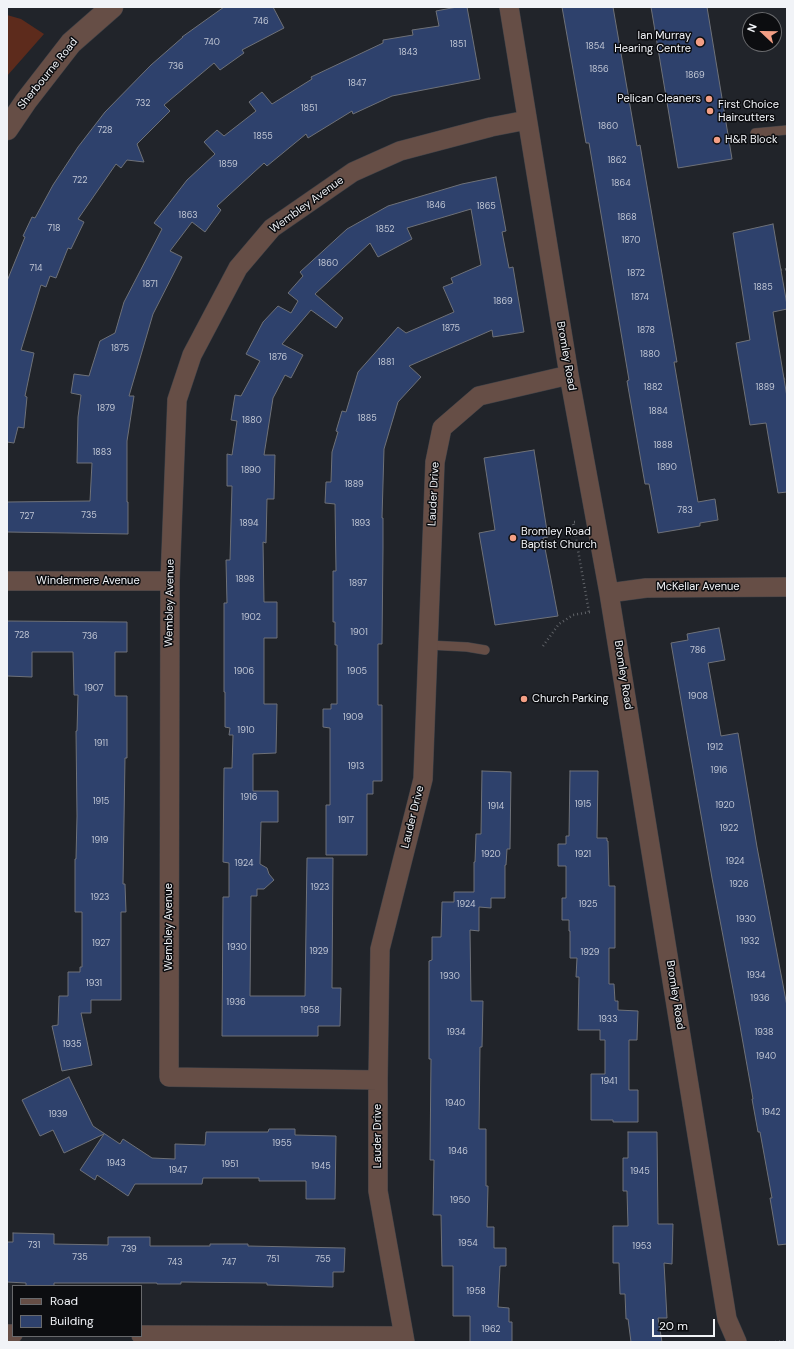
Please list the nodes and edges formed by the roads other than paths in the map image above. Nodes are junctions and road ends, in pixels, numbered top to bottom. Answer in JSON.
{"nodes":[{"id":1,"x":112,"y":7,"type":"edge"},
{"id":2,"x":509,"y":7,"type":"edge"},
{"id":3,"x":527,"y":120,"type":"junction"},
{"id":4,"x":7,"y":128,"type":"edge"},
{"id":5,"x":787,"y":130,"type":"edge"},
{"id":6,"x":755,"y":133,"type":"dead end"},
{"id":7,"x":569,"y":375,"type":"junction"},
{"id":8,"x":7,"y":580,"type":"edge"},
{"id":9,"x":170,"y":582,"type":"junction"},
{"id":10,"x":787,"y":587,"type":"edge"},
{"id":11,"x":609,"y":593,"type":"junction"},
{"id":12,"x":428,"y":645,"type":"junction"},
{"id":13,"x":485,"y":650,"type":"dead end"},
{"id":14,"x":378,"y":1080,"type":"junction"},
{"id":15,"x":142,"y":1335,"type":"edge"},
{"id":16,"x":404,"y":1339,"type":"edge"},
{"id":17,"x":738,"y":1342,"type":"edge"}],
"edges":[{"from":1,"to":4,"type":"street","name":"Sherbourne Road"},
{"from":2,"to":3,"type":"street","name":"Bromley Road"},
{"from":3,"to":7,"type":"street","name":"Bromley Road"},
{"from":3,"to":9,"type":"street","name":"Wembley Avenue"},
{"from":5,"to":6,"type":"lane"},
{"from":7,"to":11,"type":"street","name":"Bromley Road"},
{"from":7,"to":12,"type":"street","name":"Lauder Drive"},
{"from":8,"to":9,"type":"street","name":"Windermere Avenue"},
{"from":9,"to":14,"type":"street","name":"Wembley Avenue"},
{"from":10,"to":11,"type":"street","name":"McKellar Avenue"},
{"from":11,"to":17,"type":"street","name":"Bromley Road"},
{"from":12,"to":13,"type":"lane"},
{"from":12,"to":14,"type":"street","name":"Lauder Drive"},
{"from":14,"to":16,"type":"street","name":"Lauder Drive"},
{"from":15,"to":16,"type":"street"}]}
